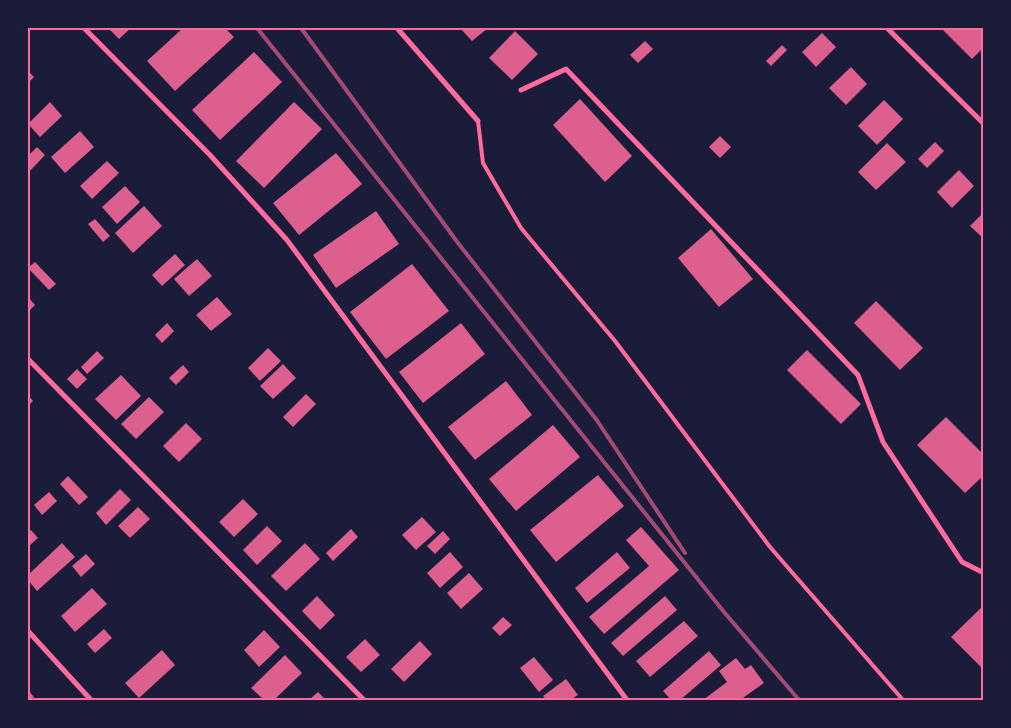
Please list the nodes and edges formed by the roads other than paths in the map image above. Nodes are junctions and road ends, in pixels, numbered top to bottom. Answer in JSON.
{"nodes":[{"id":1,"x":84,"y":28,"type":"edge"},
{"id":2,"x":397,"y":28,"type":"edge"},
{"id":3,"x":887,"y":28,"type":"edge"},
{"id":4,"x":521,"y":90,"type":"dead end"},
{"id":5,"x":478,"y":121,"type":"joint"},
{"id":6,"x":984,"y":124,"type":"edge"},
{"id":7,"x":28,"y":359,"type":"edge"},
{"id":8,"x":984,"y":572,"type":"edge"},
{"id":9,"x":28,"y":631,"type":"edge"},
{"id":10,"x":90,"y":700,"type":"edge"},
{"id":11,"x":364,"y":700,"type":"edge"},
{"id":12,"x":627,"y":700,"type":"edge"},
{"id":13,"x":903,"y":700,"type":"edge"}],
"edges":[{"from":1,"to":12,"type":"street"},
{"from":2,"to":5,"type":"street"},
{"from":3,"to":6,"type":"street"},
{"from":4,"to":8,"type":"street"},
{"from":5,"to":13,"type":"lane"},
{"from":7,"to":11,"type":"street"},
{"from":9,"to":10,"type":"street"}]}
